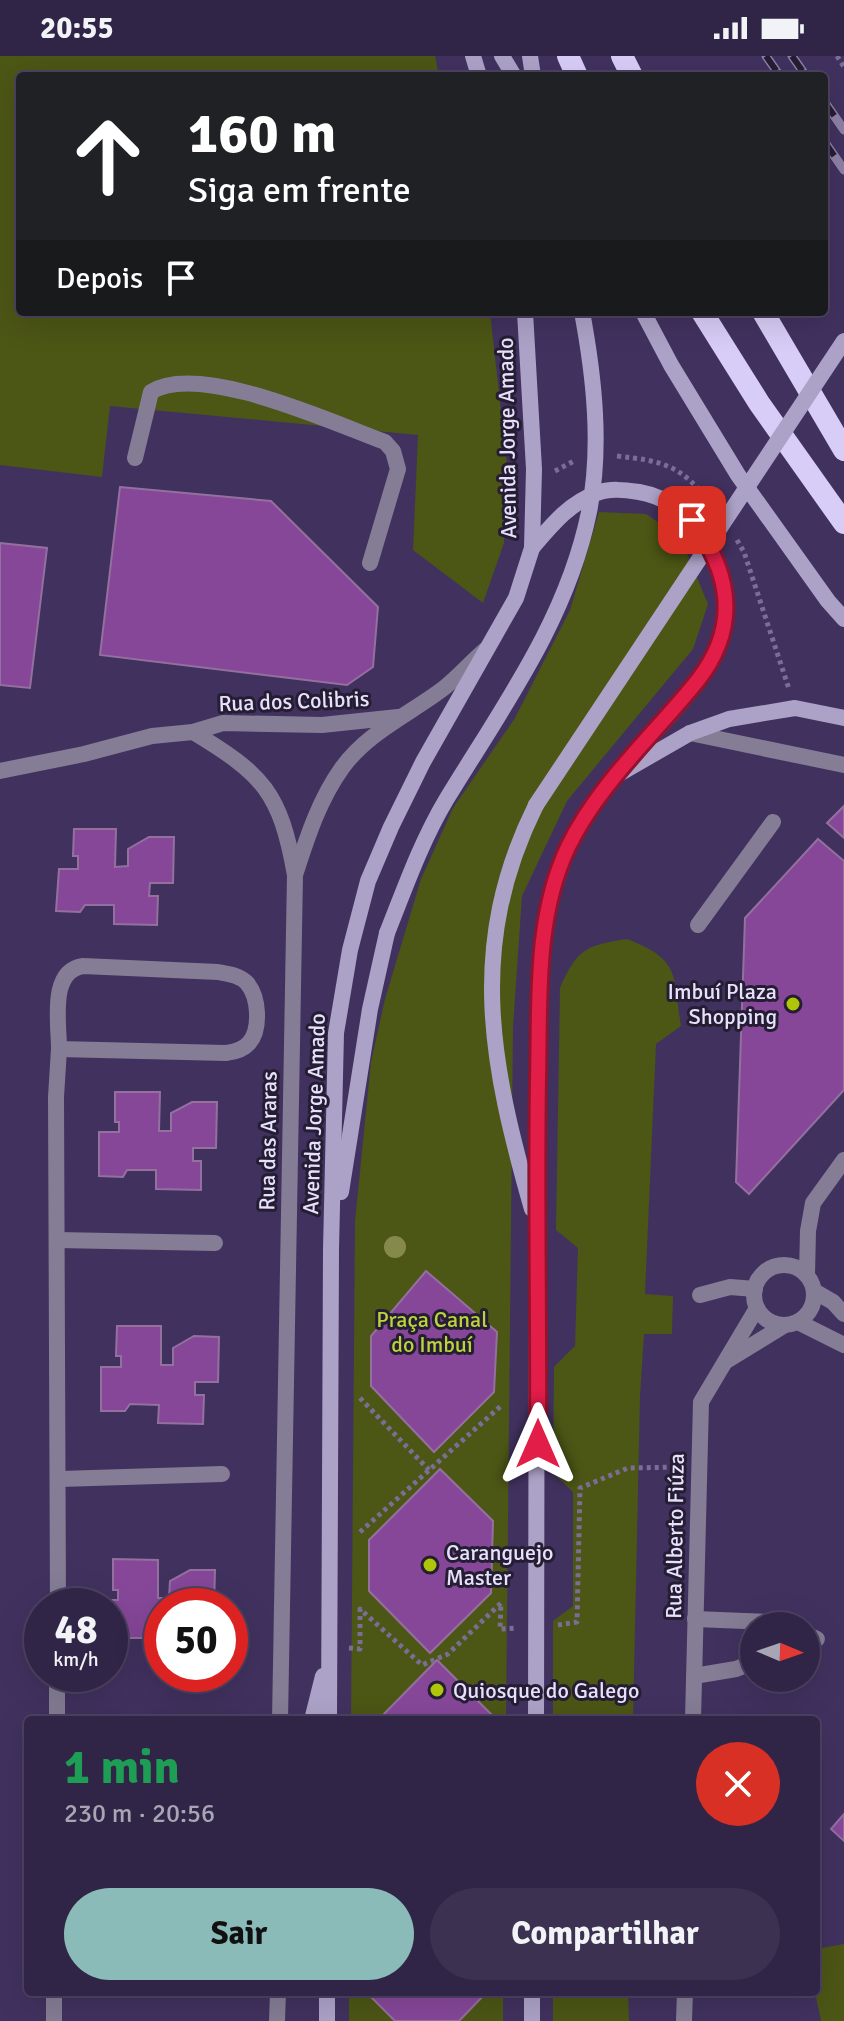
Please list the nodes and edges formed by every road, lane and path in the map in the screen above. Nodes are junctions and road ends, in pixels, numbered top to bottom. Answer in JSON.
{"nodes":[{"id":1,"x":837,"y":56,"type":"edge"},
{"id":2,"x":844,"y":67,"type":"edge"},
{"id":3,"x":525,"y":316,"type":"edge"},
{"id":4,"x":583,"y":316,"type":"edge"},
{"id":5,"x":645,"y":316,"type":"edge"},
{"id":6,"x":705,"y":316,"type":"edge"},
{"id":7,"x":765,"y":316,"type":"edge"},
{"id":8,"x":844,"y":341,"type":"edge"},
{"id":9,"x":844,"y":450,"type":"edge"},
{"id":10,"x":135,"y":458,"type":"dead end"},
{"id":11,"x":844,"y":523,"type":"edge"},
{"id":12,"x":532,"y":548,"type":"junction"},
{"id":13,"x":370,"y":563,"type":"dead end"},
{"id":14,"x":844,"y":619,"type":"edge"},
{"id":15,"x":492,"y":643,"type":"junction"},
{"id":16,"x":398,"y":717,"type":"junction"},
{"id":17,"x":844,"y":718,"type":"edge"},
{"id":18,"x":193,"y":732,"type":"junction"},
{"id":19,"x":690,"y":733,"type":"junction"},
{"id":20,"x":844,"y":765,"type":"edge"},
{"id":21,"x":0,"y":771,"type":"edge"},
{"id":22,"x":617,"y":775,"type":"junction"},
{"id":23,"x":773,"y":822,"type":"dead end"},
{"id":24,"x":295,"y":875,"type":"junction"},
{"id":25,"x":698,"y":925,"type":"dead end"},
{"id":26,"x":59,"y":1049,"type":"junction"},
{"id":27,"x":844,"y":1160,"type":"edge"},
{"id":28,"x":538,"y":1230,"type":"junction"},
{"id":29,"x":57,"y":1240,"type":"junction"},
{"id":30,"x":215,"y":1243,"type":"dead end"},
{"id":31,"x":331,"y":1249,"type":"junction"},
{"id":32,"x":810,"y":1283,"type":"junction"},
{"id":33,"x":755,"y":1289,"type":"junction"},
{"id":34,"x":700,"y":1295,"type":"dead end"},
{"id":35,"x":757,"y":1308,"type":"junction"},
{"id":36,"x":844,"y":1314,"type":"edge"},
{"id":37,"x":791,"y":1324,"type":"junction"},
{"id":38,"x":844,"y":1345,"type":"edge"},
{"id":39,"x":727,"y":1361,"type":"junction"},
{"id":40,"x":360,"y":1398,"type":"dead end"},
{"id":41,"x":503,"y":1404,"type":"dead end"},
{"id":42,"x":699,"y":1467,"type":"junction"},
{"id":43,"x":429,"y":1470,"type":"junction"},
{"id":44,"x":222,"y":1474,"type":"dead end"},
{"id":45,"x":60,"y":1479,"type":"junction"},
{"id":46,"x":360,"y":1532,"type":"dead end"},
{"id":47,"x":58,"y":1588,"type":"edge"},
{"id":48,"x":695,"y":1619,"type":"junction"},
{"id":49,"x":740,"y":1621,"type":"edge"},
{"id":50,"x":537,"y":1628,"type":"junction"},
{"id":51,"x":330,"y":1647,"type":"junction"},
{"id":52,"x":740,"y":1667,"type":"edge"},
{"id":53,"x":694,"y":1676,"type":"junction"},
{"id":54,"x":57,"y":1692,"type":"edge"},
{"id":55,"x":57,"y":1716,"type":"edge"},
{"id":56,"x":280,"y":1716,"type":"edge"},
{"id":57,"x":313,"y":1716,"type":"edge"},
{"id":58,"x":329,"y":1716,"type":"edge"},
{"id":59,"x":536,"y":1716,"type":"edge"},
{"id":60,"x":693,"y":1716,"type":"edge"},
{"id":61,"x":54,"y":1996,"type":"edge"},
{"id":62,"x":278,"y":1996,"type":"edge"},
{"id":63,"x":327,"y":1996,"type":"edge"},
{"id":64,"x":532,"y":1996,"type":"edge"},
{"id":65,"x":685,"y":1996,"type":"edge"},
{"id":66,"x":54,"y":2021,"type":"edge"},
{"id":67,"x":277,"y":2021,"type":"edge"},
{"id":68,"x":327,"y":2021,"type":"edge"},
{"id":69,"x":532,"y":2021,"type":"edge"},
{"id":70,"x":684,"y":2021,"type":"edge"}],
"edges":[{"from":1,"to":2,"type":"path"},
{"from":3,"to":12,"type":"main road","name":"Avenida Jorge Amado"},
{"from":4,"to":31,"type":"main road","bridge":true},
{"from":5,"to":14,"type":"main road"},
{"from":6,"to":11,"type":"highway"},
{"from":7,"to":9,"type":"highway"},
{"from":8,"to":28,"type":"main road","bridge":true},
{"from":10,"to":13,"type":"street"},
{"from":12,"to":15,"type":"main road","name":"Avenida Jorge Amado"},
{"from":12,"to":22,"type":"main road"},
{"from":15,"to":16,"type":"street","name":"Rua das Araras"},
{"from":15,"to":31,"type":"main road","name":"Avenida Jorge Amado"},
{"from":16,"to":18,"type":"street","name":"Rua dos Colibris"},
{"from":16,"to":24,"type":"street","name":"Rua das Araras"},
{"from":17,"to":19,"type":"main road"},
{"from":18,"to":21,"type":"street","name":"Rua dos Colibris"},
{"from":18,"to":24,"type":"street","name":"Rua dos Colibris"},
{"from":19,"to":20,"type":"street"},
{"from":19,"to":22,"type":"main road"},
{"from":22,"to":28,"type":"main road"},
{"from":23,"to":25,"type":"street"},
{"from":24,"to":56,"type":"street","name":"Rua das Araras"},
{"from":26,"to":26,"type":"street"},
{"from":26,"to":29,"type":"street"},
{"from":27,"to":32,"type":"street"},
{"from":28,"to":50,"type":"main road"},
{"from":29,"to":30,"type":"street"},
{"from":29,"to":45,"type":"street"},
{"from":31,"to":51,"type":"main road","name":"Avenida Jorge Amado"},
{"from":32,"to":33,"type":"street"},
{"from":32,"to":36,"type":"street"},
{"from":32,"to":37,"type":"street"},
{"from":33,"to":34,"type":"street"},
{"from":33,"to":35,"type":"street"},
{"from":35,"to":37,"type":"street"},
{"from":35,"to":39,"type":"street","name":"Rua Alberto Fiúza"},
{"from":37,"to":38,"type":"street"},
{"from":37,"to":39,"type":"street","name":"Rua Alberto Fiúza"},
{"from":39,"to":42,"type":"street","name":"Rua Alberto Fiúza"},
{"from":40,"to":43,"type":"path"},
{"from":41,"to":43,"type":"path"},
{"from":42,"to":48,"type":"street","name":"Rua Alberto Fiúza"},
{"from":42,"to":50,"type":"path"},
{"from":43,"to":46,"type":"path"},
{"from":44,"to":45,"type":"street"},
{"from":45,"to":47,"type":"street"},
{"from":48,"to":49,"type":"street"},
{"from":48,"to":53,"type":"street","name":"Rua Alberto Fiúza"},
{"from":50,"to":51,"type":"path"},
{"from":50,"to":59,"type":"main road"},
{"from":51,"to":57,"type":"main road"},
{"from":51,"to":58,"type":"main road","name":"Avenida Jorge Amado"},
{"from":52,"to":53,"type":"street"},
{"from":53,"to":60,"type":"street","name":"Rua Alberto Fiúza"},
{"from":54,"to":55,"type":"street"},
{"from":61,"to":66,"type":"street"},
{"from":62,"to":67,"type":"street"},
{"from":63,"to":68,"type":"main road"},
{"from":64,"to":69,"type":"main road"},
{"from":65,"to":70,"type":"street"}]}
